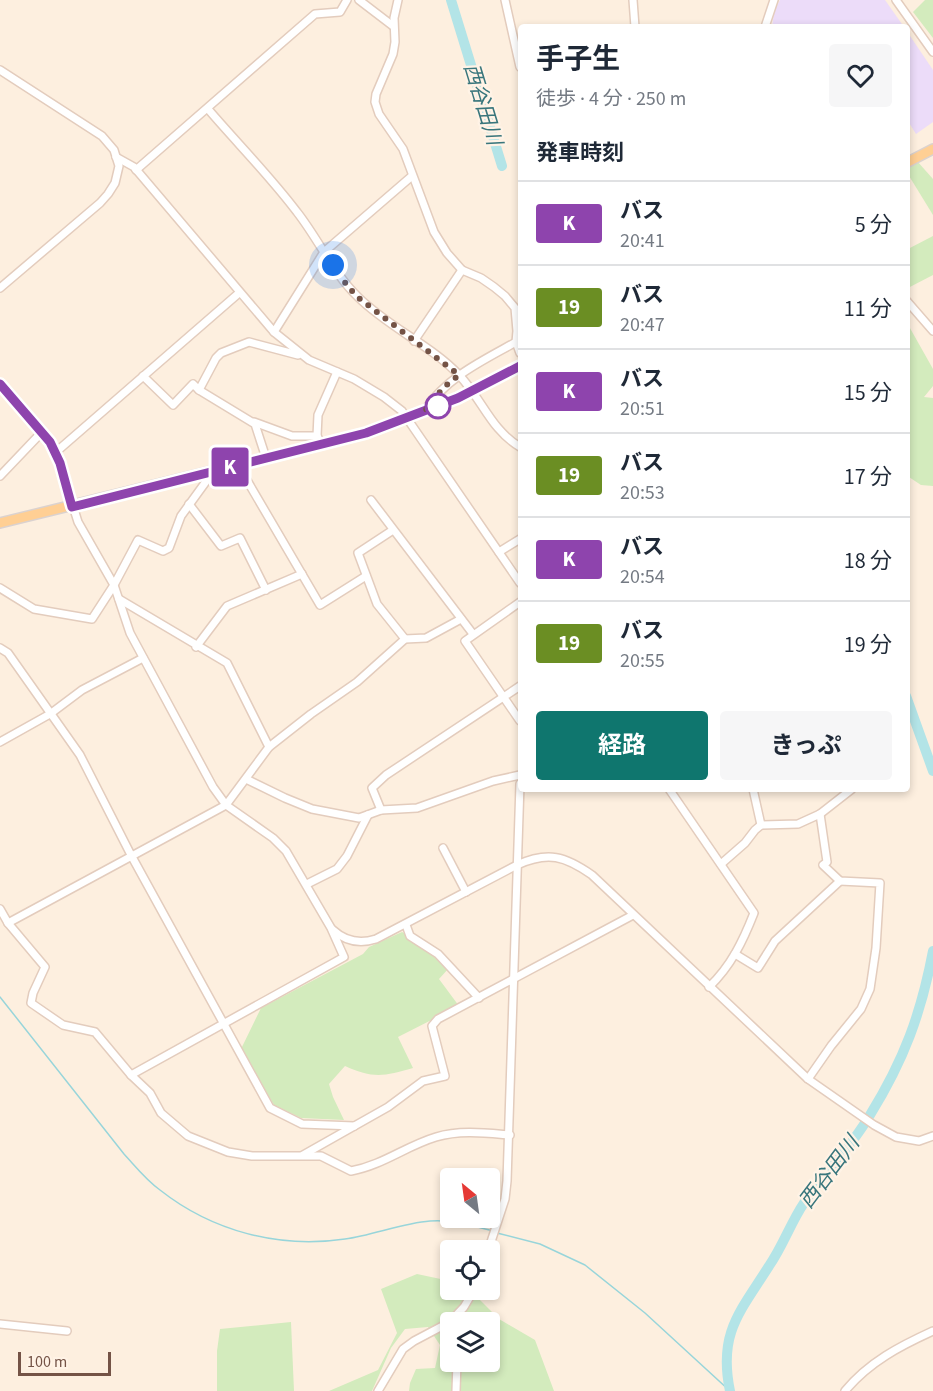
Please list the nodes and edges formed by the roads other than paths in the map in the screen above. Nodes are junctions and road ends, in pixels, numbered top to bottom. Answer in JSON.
{"nodes":[{"id":1,"x":347,"y":0,"type":"edge"},
{"id":2,"x":359,"y":0,"type":"edge"},
{"id":3,"x":398,"y":0,"type":"edge"},
{"id":4,"x":505,"y":0,"type":"edge"},
{"id":5,"x":633,"y":0,"type":"edge"},
{"id":6,"x":774,"y":0,"type":"edge"},
{"id":7,"x":896,"y":0,"type":"edge"},
{"id":8,"x":635,"y":24,"type":"edge"},
{"id":9,"x":766,"y":24,"type":"edge"},
{"id":10,"x":393,"y":26,"type":"junction"},
{"id":11,"x":933,"y":52,"type":"edge"},
{"id":12,"x":518,"y":58,"type":"edge"},
{"id":13,"x":0,"y":70,"type":"edge"},
{"id":14,"x":208,"y":109,"type":"junction"},
{"id":15,"x":933,"y":149,"type":"edge"},
{"id":16,"x":116,"y":157,"type":"junction"},
{"id":17,"x":910,"y":161,"type":"edge"},
{"id":18,"x":136,"y":170,"type":"junction"},
{"id":19,"x":412,"y":176,"type":"junction"},
{"id":20,"x":324,"y":252,"type":"junction"},
{"id":21,"x":462,"y":270,"type":"junction"},
{"id":22,"x":0,"y":288,"type":"edge"},
{"id":23,"x":239,"y":293,"type":"junction"},
{"id":24,"x":910,"y":305,"type":"edge"},
{"id":25,"x":933,"y":331,"type":"edge"},
{"id":26,"x":274,"y":332,"type":"junction"},
{"id":27,"x":414,"y":341,"type":"junction"},
{"id":28,"x":516,"y":342,"type":"junction"},
{"id":29,"x":518,"y":348,"type":"edge"},
{"id":30,"x":300,"y":354,"type":"junction"},
{"id":31,"x":518,"y":367,"type":"edge"},
{"id":32,"x":337,"y":372,"type":"junction"},
{"id":33,"x":459,"y":375,"type":"junction"},
{"id":34,"x":143,"y":376,"type":"junction"},
{"id":35,"x":1,"y":387,"type":"edge"},
{"id":36,"x":199,"y":390,"type":"junction"},
{"id":37,"x":472,"y":392,"type":"junction"},
{"id":38,"x":424,"y":412,"type":"junction"},
{"id":39,"x":407,"y":418,"type":"junction"},
{"id":40,"x":252,"y":421,"type":"junction"},
{"id":41,"x":42,"y":432,"type":"junction"},
{"id":42,"x":320,"y":440,"type":"junction"},
{"id":43,"x":518,"y":446,"type":"edge"},
{"id":44,"x":56,"y":452,"type":"junction"},
{"id":45,"x":266,"y":458,"type":"junction"},
{"id":46,"x":238,"y":465,"type":"junction"},
{"id":47,"x":209,"y":472,"type":"junction"},
{"id":48,"x":0,"y":476,"type":"edge"},
{"id":49,"x":371,"y":501,"type":"dead end"},
{"id":50,"x":189,"y":504,"type":"junction"},
{"id":51,"x":72,"y":507,"type":"junction"},
{"id":52,"x":0,"y":524,"type":"edge"},
{"id":53,"x":393,"y":530,"type":"junction"},
{"id":54,"x":518,"y":540,"type":"edge"},
{"id":55,"x":499,"y":552,"type":"junction"},
{"id":56,"x":302,"y":574,"type":"junction"},
{"id":57,"x":366,"y":576,"type":"junction"},
{"id":58,"x":518,"y":580,"type":"edge"},
{"id":59,"x":114,"y":585,"type":"junction"},
{"id":60,"x":0,"y":588,"type":"edge"},
{"id":61,"x":266,"y":590,"type":"junction"},
{"id":62,"x":119,"y":599,"type":"junction"},
{"id":63,"x":518,"y":603,"type":"edge"},
{"id":64,"x":461,"y":619,"type":"junction"},
{"id":65,"x":473,"y":634,"type":"junction"},
{"id":66,"x":405,"y":639,"type":"junction"},
{"id":67,"x":196,"y":647,"type":"junction"},
{"id":68,"x":0,"y":648,"type":"edge"},
{"id":69,"x":142,"y":658,"type":"junction"},
{"id":70,"x":518,"y":687,"type":"edge"},
{"id":71,"x":504,"y":697,"type":"junction"},
{"id":72,"x":50,"y":714,"type":"junction"},
{"id":73,"x":518,"y":718,"type":"edge"},
{"id":74,"x":0,"y":742,"type":"edge"},
{"id":75,"x":269,"y":747,"type":"junction"},
{"id":76,"x":518,"y":775,"type":"edge"},
{"id":77,"x":246,"y":779,"type":"junction"},
{"id":78,"x":520,"y":792,"type":"edge"},
{"id":79,"x":671,"y":792,"type":"edge"},
{"id":80,"x":754,"y":792,"type":"edge"},
{"id":81,"x":848,"y":792,"type":"edge"},
{"id":82,"x":226,"y":805,"type":"junction"},
{"id":83,"x":381,"y":810,"type":"junction"},
{"id":84,"x":820,"y":814,"type":"junction"},
{"id":85,"x":368,"y":815,"type":"junction"},
{"id":86,"x":761,"y":825,"type":"junction"},
{"id":87,"x":443,"y":848,"type":"dead end"},
{"id":88,"x":131,"y":855,"type":"junction"},
{"id":89,"x":721,"y":864,"type":"junction"},
{"id":90,"x":517,"y":865,"type":"junction"},
{"id":91,"x":840,"y":881,"type":"junction"},
{"id":92,"x":307,"y":884,"type":"junction"},
{"id":93,"x":466,"y":892,"type":"junction"},
{"id":94,"x":0,"y":909,"type":"edge"},
{"id":95,"x":633,"y":915,"type":"junction"},
{"id":96,"x":8,"y":923,"type":"junction"},
{"id":97,"x":406,"y":925,"type":"junction"},
{"id":98,"x":331,"y":928,"type":"junction"},
{"id":99,"x":735,"y":954,"type":"junction"},
{"id":100,"x":513,"y":980,"type":"junction"},
{"id":101,"x":709,"y":987,"type":"junction"},
{"id":102,"x":479,"y":998,"type":"junction"},
{"id":103,"x":224,"y":1024,"type":"junction"},
{"id":104,"x":131,"y":1075,"type":"junction"},
{"id":105,"x":808,"y":1079,"type":"junction"},
{"id":106,"x":354,"y":1126,"type":"junction"},
{"id":107,"x":510,"y":1135,"type":"junction"},
{"id":108,"x":933,"y":1136,"type":"edge"},
{"id":109,"x":301,"y":1156,"type":"junction"},
{"id":110,"x":491,"y":1240,"type":"edge"},
{"id":111,"x":0,"y":1324,"type":"edge"},
{"id":112,"x":440,"y":1329,"type":"edge"},
{"id":113,"x":67,"y":1331,"type":"dead end"},
{"id":114,"x":933,"y":1331,"type":"edge"},
{"id":115,"x":457,"y":1372,"type":"edge"},
{"id":116,"x":378,"y":1391,"type":"edge"},
{"id":117,"x":456,"y":1391,"type":"edge"},
{"id":118,"x":845,"y":1391,"type":"edge"}],
"edges":[{"from":1,"to":14,"type":"street"},
{"from":2,"to":10,"type":"street"},
{"from":3,"to":10,"type":"street"},
{"from":4,"to":12,"type":"street"},
{"from":5,"to":8,"type":"street"},
{"from":6,"to":9,"type":"street"},
{"from":7,"to":11,"type":"street"},
{"from":10,"to":19,"type":"street"},
{"from":13,"to":16,"type":"street"},
{"from":14,"to":18,"type":"street"},
{"from":14,"to":20,"type":"street"},
{"from":15,"to":17,"type":"main road"},
{"from":16,"to":18,"type":"street"},
{"from":16,"to":22,"type":"street"},
{"from":18,"to":23,"type":"street"},
{"from":19,"to":20,"type":"street"},
{"from":19,"to":21,"type":"street"},
{"from":20,"to":26,"type":"street"},
{"from":20,"to":27,"type":"street"},
{"from":21,"to":27,"type":"street"},
{"from":21,"to":28,"type":"street"},
{"from":23,"to":26,"type":"street"},
{"from":23,"to":34,"type":"street"},
{"from":24,"to":25,"type":"street"},
{"from":26,"to":30,"type":"street"},
{"from":27,"to":33,"type":"street"},
{"from":28,"to":29,"type":"street"},
{"from":28,"to":33,"type":"street"},
{"from":30,"to":32,"type":"street"},
{"from":30,"to":36,"type":"street"},
{"from":31,"to":37,"type":"main road"},
{"from":32,"to":39,"type":"street"},
{"from":32,"to":42,"type":"street"},
{"from":33,"to":37,"type":"street"},
{"from":33,"to":38,"type":"street"},
{"from":34,"to":36,"type":"street"},
{"from":34,"to":44,"type":"street"},
{"from":35,"to":41,"type":"street"},
{"from":36,"to":40,"type":"street"},
{"from":37,"to":38,"type":"main road"},
{"from":37,"to":43,"type":"street"},
{"from":38,"to":39,"type":"main road"},
{"from":39,"to":42,"type":"main road"},
{"from":39,"to":55,"type":"street"},
{"from":40,"to":42,"type":"street"},
{"from":40,"to":45,"type":"street"},
{"from":41,"to":44,"type":"street"},
{"from":41,"to":48,"type":"street"},
{"from":42,"to":45,"type":"main road"},
{"from":44,"to":51,"type":"street"},
{"from":45,"to":46,"type":"main road"},
{"from":46,"to":47,"type":"main road"},
{"from":46,"to":56,"type":"street"},
{"from":47,"to":50,"type":"street"},
{"from":47,"to":51,"type":"main road"},
{"from":49,"to":53,"type":"street"},
{"from":50,"to":59,"type":"street"},
{"from":50,"to":61,"type":"street"},
{"from":51,"to":52,"type":"main road"},
{"from":51,"to":59,"type":"street"},
{"from":53,"to":57,"type":"street"},
{"from":53,"to":64,"type":"street"},
{"from":54,"to":55,"type":"street"},
{"from":55,"to":58,"type":"street"},
{"from":56,"to":57,"type":"street"},
{"from":56,"to":61,"type":"street"},
{"from":57,"to":66,"type":"street"},
{"from":59,"to":60,"type":"street"},
{"from":59,"to":62,"type":"street"},
{"from":61,"to":67,"type":"street"},
{"from":62,"to":67,"type":"street"},
{"from":62,"to":69,"type":"street"},
{"from":63,"to":65,"type":"street"},
{"from":64,"to":65,"type":"street"},
{"from":64,"to":66,"type":"street"},
{"from":65,"to":71,"type":"street"},
{"from":66,"to":75,"type":"street"},
{"from":67,"to":75,"type":"street"},
{"from":68,"to":72,"type":"street"},
{"from":69,"to":72,"type":"street"},
{"from":69,"to":82,"type":"street"},
{"from":70,"to":71,"type":"street"},
{"from":71,"to":73,"type":"street"},
{"from":71,"to":83,"type":"street"},
{"from":72,"to":74,"type":"street"},
{"from":72,"to":88,"type":"street"},
{"from":75,"to":77,"type":"street"},
{"from":76,"to":83,"type":"street"},
{"from":77,"to":82,"type":"street"},
{"from":77,"to":85,"type":"street"},
{"from":78,"to":90,"type":"street"},
{"from":79,"to":89,"type":"street"},
{"from":80,"to":86,"type":"street"},
{"from":81,"to":84,"type":"street"},
{"from":82,"to":88,"type":"street"},
{"from":82,"to":92,"type":"street"},
{"from":83,"to":85,"type":"street"},
{"from":84,"to":86,"type":"street"},
{"from":84,"to":91,"type":"street"},
{"from":85,"to":92,"type":"street"},
{"from":86,"to":89,"type":"street"},
{"from":87,"to":93,"type":"street"},
{"from":88,"to":96,"type":"street"},
{"from":88,"to":103,"type":"street"},
{"from":89,"to":99,"type":"street"},
{"from":90,"to":93,"type":"street"},
{"from":90,"to":95,"type":"street"},
{"from":90,"to":100,"type":"street"},
{"from":91,"to":99,"type":"street"},
{"from":91,"to":105,"type":"street"},
{"from":92,"to":98,"type":"street"},
{"from":93,"to":97,"type":"street"},
{"from":94,"to":96,"type":"street"},
{"from":95,"to":100,"type":"street"},
{"from":95,"to":101,"type":"street"},
{"from":96,"to":104,"type":"street"},
{"from":97,"to":98,"type":"street"},
{"from":97,"to":102,"type":"street"},
{"from":98,"to":103,"type":"street"},
{"from":99,"to":101,"type":"street"},
{"from":100,"to":102,"type":"street"},
{"from":100,"to":107,"type":"street"},
{"from":101,"to":105,"type":"street"},
{"from":102,"to":106,"type":"street"},
{"from":103,"to":104,"type":"street"},
{"from":103,"to":106,"type":"street"},
{"from":104,"to":109,"type":"street"},
{"from":105,"to":108,"type":"street"},
{"from":106,"to":109,"type":"street"},
{"from":107,"to":109,"type":"street"},
{"from":107,"to":110,"type":"street"},
{"from":111,"to":113,"type":"street"},
{"from":112,"to":116,"type":"street"},
{"from":114,"to":118,"type":"street"},
{"from":115,"to":117,"type":"street"}]}
